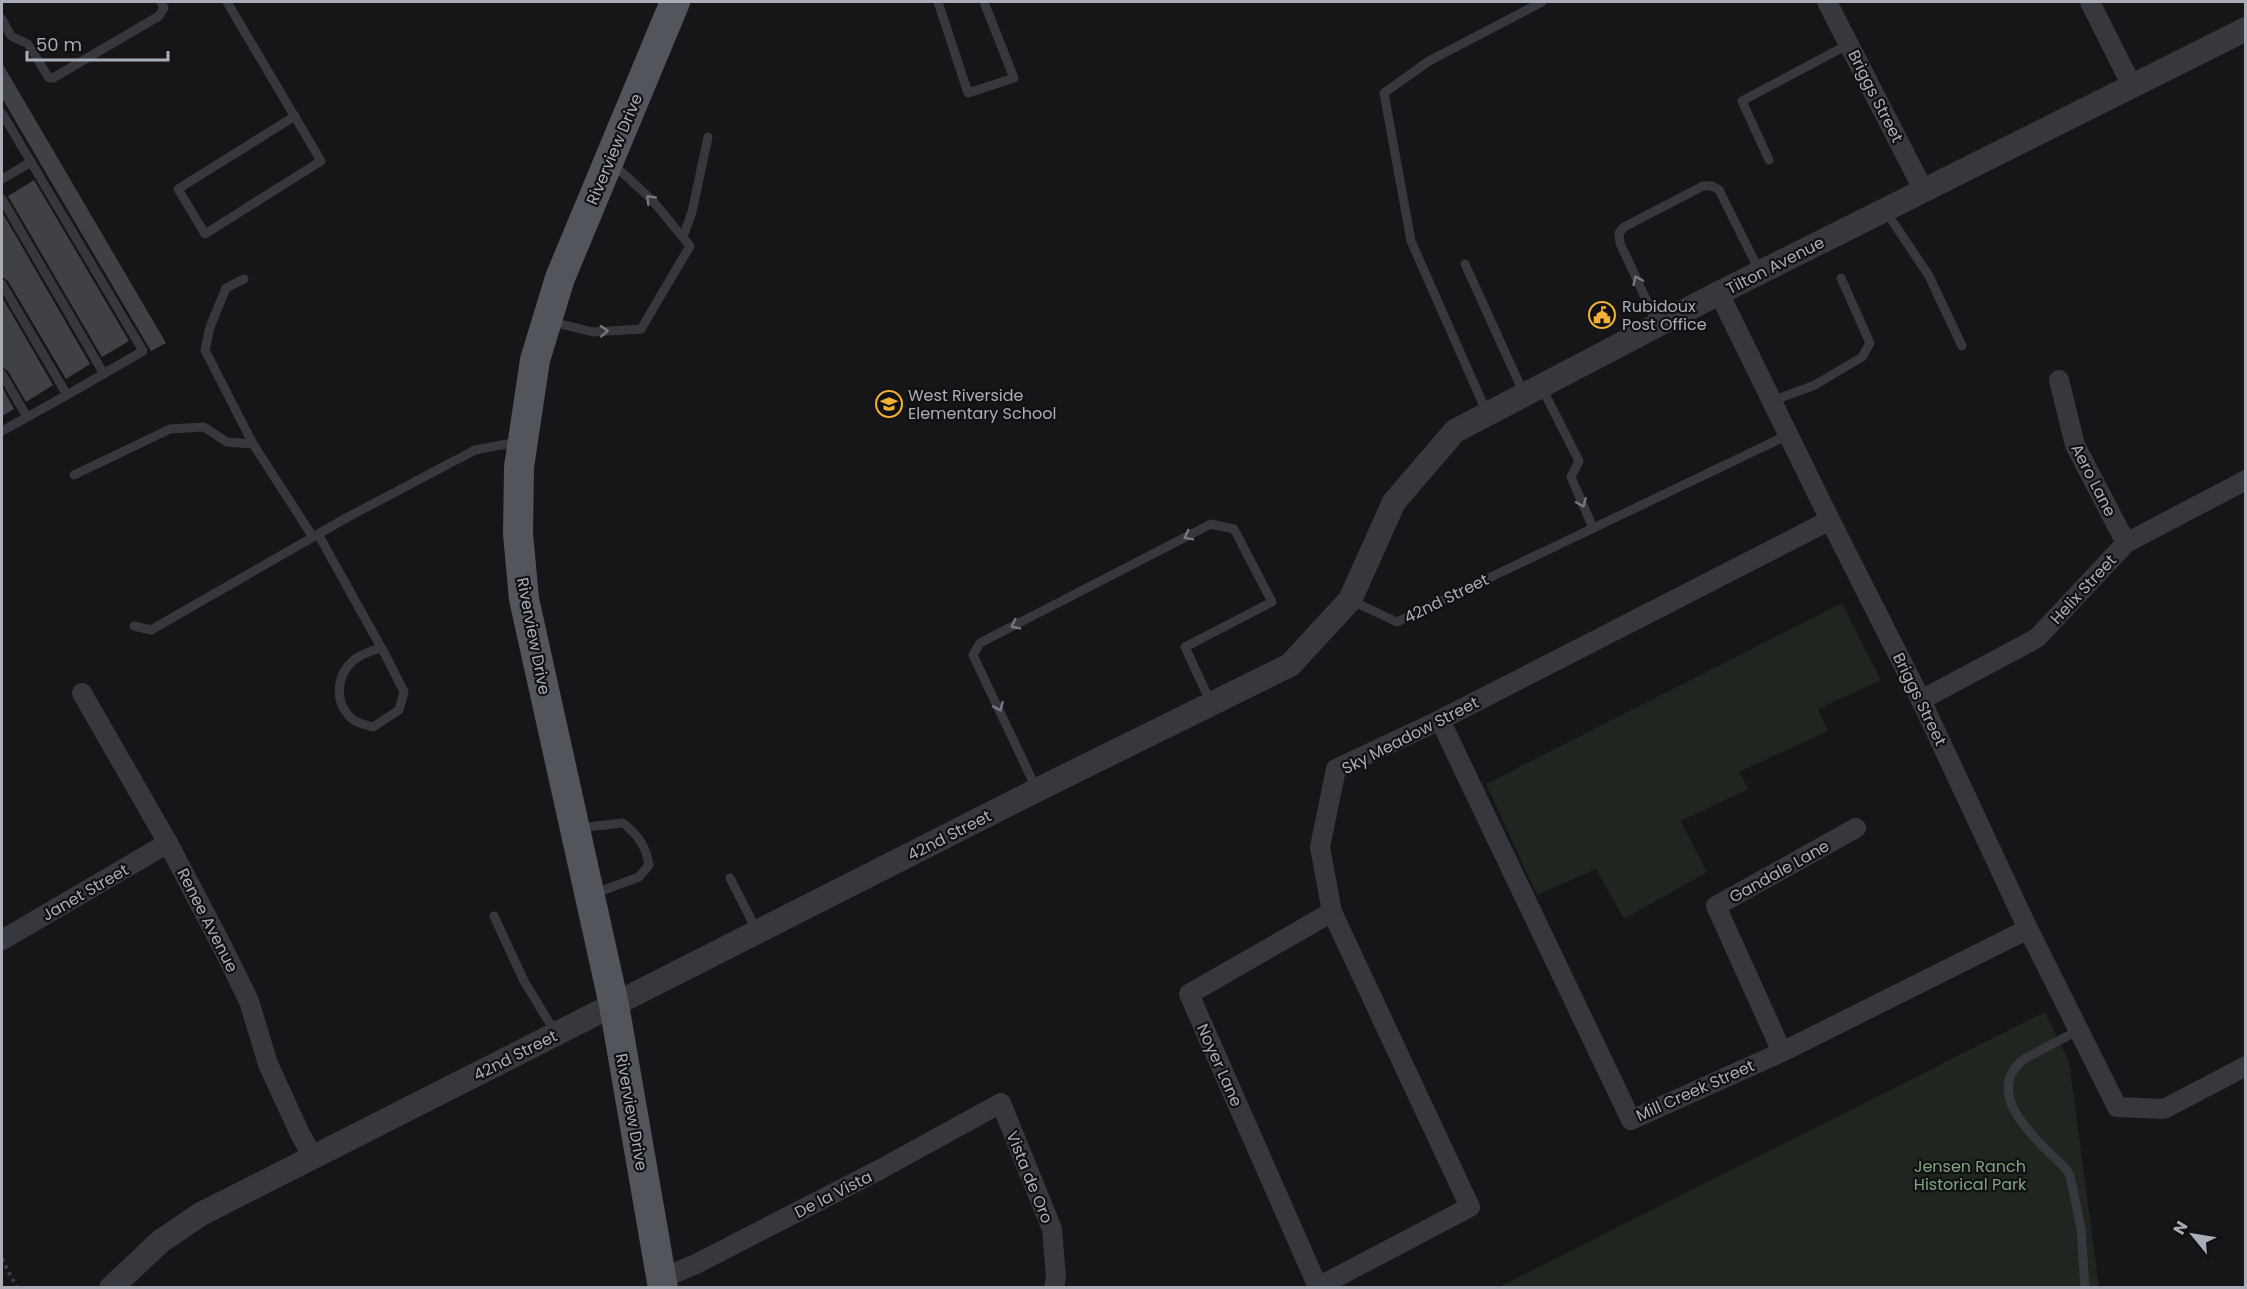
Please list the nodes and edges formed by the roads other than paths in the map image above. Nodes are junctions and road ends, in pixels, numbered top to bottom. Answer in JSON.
{"nodes":[{"id":1,"x":161,"y":2,"type":"edge"},
{"id":2,"x":227,"y":2,"type":"edge"},
{"id":3,"x":675,"y":2,"type":"edge"},
{"id":4,"x":938,"y":2,"type":"edge"},
{"id":5,"x":984,"y":2,"type":"edge"},
{"id":6,"x":1542,"y":2,"type":"edge"},
{"id":7,"x":1827,"y":2,"type":"edge"},
{"id":8,"x":2090,"y":2,"type":"edge"},
{"id":9,"x":2,"y":19,"type":"edge"},
{"id":10,"x":2246,"y":29,"type":"edge"},
{"id":11,"x":1849,"y":44,"type":"junction"},
{"id":12,"x":2132,"y":86,"type":"junction"},
{"id":13,"x":2,"y":113,"type":"edge"},
{"id":14,"x":295,"y":116,"type":"junction"},
{"id":15,"x":708,"y":137,"type":"dead end"},
{"id":16,"x":609,"y":160,"type":"junction"},
{"id":17,"x":1769,"y":160,"type":"dead end"},
{"id":18,"x":31,"y":162,"type":"junction"},
{"id":19,"x":2,"y":179,"type":"edge"},
{"id":20,"x":1924,"y":190,"type":"junction"},
{"id":21,"x":2,"y":199,"type":"edge"},
{"id":22,"x":1885,"y":210,"type":"junction"},
{"id":23,"x":683,"y":237,"type":"junction"},
{"id":24,"x":1465,"y":264,"type":"dead end"},
{"id":25,"x":1760,"y":272,"type":"junction"},
{"id":26,"x":1841,"y":278,"type":"dead end"},
{"id":27,"x":244,"y":279,"type":"dead end"},
{"id":28,"x":2,"y":284,"type":"edge"},
{"id":29,"x":1719,"y":293,"type":"junction"},
{"id":30,"x":547,"y":321,"type":"junction"},
{"id":31,"x":1658,"y":325,"type":"junction"},
{"id":32,"x":1962,"y":346,"type":"dead end"},
{"id":33,"x":2,"y":374,"type":"edge"},
{"id":34,"x":104,"y":374,"type":"junction"},
{"id":35,"x":2059,"y":380,"type":"dead end"},
{"id":36,"x":1533,"y":390,"type":"junction"},
{"id":37,"x":68,"y":395,"type":"junction"},
{"id":38,"x":1772,"y":401,"type":"junction"},
{"id":39,"x":1487,"y":413,"type":"junction"},
{"id":40,"x":27,"y":417,"type":"junction"},
{"id":41,"x":2,"y":431,"type":"edge"},
{"id":42,"x":1788,"y":435,"type":"junction"},
{"id":43,"x":522,"y":441,"type":"junction"},
{"id":44,"x":253,"y":444,"type":"junction"},
{"id":45,"x":74,"y":475,"type":"dead end"},
{"id":46,"x":2246,"y":480,"type":"edge"},
{"id":47,"x":1830,"y":520,"type":"junction"},
{"id":48,"x":1593,"y":528,"type":"junction"},
{"id":49,"x":315,"y":536,"type":"junction"},
{"id":50,"x":2126,"y":543,"type":"junction"},
{"id":51,"x":1350,"y":600,"type":"junction"},
{"id":52,"x":134,"y":626,"type":"dead end"},
{"id":53,"x":380,"y":648,"type":"junction"},
{"id":54,"x":81,"y":693,"type":"dead end"},
{"id":55,"x":1921,"y":700,"type":"junction"},
{"id":56,"x":1212,"y":705,"type":"junction"},
{"id":57,"x":1440,"y":720,"type":"junction"},
{"id":58,"x":1037,"y":790,"type":"junction"},
{"id":59,"x":574,"y":828,"type":"junction"},
{"id":60,"x":1857,"y":828,"type":"dead end"},
{"id":61,"x":168,"y":843,"type":"junction"},
{"id":62,"x":730,"y":878,"type":"dead end"},
{"id":63,"x":589,"y":896,"type":"junction"},
{"id":64,"x":1332,"y":912,"type":"junction"},
{"id":65,"x":494,"y":916,"type":"dead end"},
{"id":66,"x":2028,"y":929,"type":"junction"},
{"id":67,"x":758,"y":933,"type":"junction"},
{"id":68,"x":2,"y":940,"type":"edge"},
{"id":69,"x":614,"y":1005,"type":"junction"},
{"id":70,"x":2079,"y":1030,"type":"junction"},
{"id":71,"x":556,"y":1035,"type":"junction"},
{"id":72,"x":1782,"y":1052,"type":"junction"},
{"id":73,"x":2246,"y":1066,"type":"edge"},
{"id":74,"x":1001,"y":1103,"type":"joint"},
{"id":75,"x":313,"y":1156,"type":"junction"},
{"id":76,"x":662,"y":1283,"type":"edge"},
{"id":77,"x":111,"y":1287,"type":"edge"},
{"id":78,"x":1054,"y":1287,"type":"edge"},
{"id":79,"x":1317,"y":1287,"type":"edge"},
{"id":80,"x":2085,"y":1287,"type":"edge"}],
"edges":[{"from":1,"to":9,"type":"lane"},
{"from":2,"to":14,"type":"lane"},
{"from":3,"to":16,"type":"main road","name":"Riverview Drive"},
{"from":4,"to":5,"type":"lane"},
{"from":6,"to":39,"type":"lane"},
{"from":7,"to":11,"type":"street","name":"Briggs Street"},
{"from":8,"to":12,"type":"street"},
{"from":10,"to":12,"type":"street","name":"Tilton Avenue"},
{"from":11,"to":17,"type":"lane"},
{"from":11,"to":20,"type":"street","name":"Briggs Street"},
{"from":12,"to":20,"type":"street","name":"Tilton Avenue"},
{"from":13,"to":18,"type":"lane"},
{"from":14,"to":14,"type":"lane"},
{"from":15,"to":23,"type":"lane"},
{"from":23,"to":16,"type":"lane","one_way":true},
{"from":16,"to":30,"type":"main road","name":"Riverview Drive"},
{"from":18,"to":19,"type":"lane"},
{"from":18,"to":34,"type":"lane"},
{"from":20,"to":22,"type":"street","name":"Tilton Avenue"},
{"from":21,"to":34,"type":"lane"},
{"from":22,"to":25,"type":"street","name":"Tilton Avenue"},
{"from":22,"to":32,"type":"lane"},
{"from":30,"to":23,"type":"lane","one_way":true},
{"from":24,"to":36,"type":"lane"},
{"from":25,"to":29,"type":"street","name":"Tilton Avenue"},
{"from":31,"to":25,"type":"lane","one_way":true},
{"from":26,"to":38,"type":"lane"},
{"from":27,"to":44,"type":"lane"},
{"from":28,"to":37,"type":"lane"},
{"from":29,"to":31,"type":"street","name":"Tilton Avenue"},
{"from":29,"to":38,"type":"street","name":"Briggs Street"},
{"from":30,"to":43,"type":"main road","name":"Riverview Drive"},
{"from":31,"to":36,"type":"street","name":"Tilton Avenue"},
{"from":33,"to":40,"type":"lane"},
{"from":34,"to":37,"type":"lane"},
{"from":35,"to":50,"type":"street","name":"Aero Lane"},
{"from":36,"to":39,"type":"street","name":"Tilton Avenue"},
{"from":36,"to":48,"type":"lane","one_way":true},
{"from":37,"to":40,"type":"lane"},
{"from":38,"to":42,"type":"street","name":"Briggs Street"},
{"from":39,"to":51,"type":"street","name":"Tilton Avenue"},
{"from":40,"to":41,"type":"lane"},
{"from":42,"to":47,"type":"street","name":"Briggs Street"},
{"from":42,"to":48,"type":"lane","name":"42nd Street"},
{"from":43,"to":49,"type":"lane"},
{"from":43,"to":59,"type":"main road","name":"Riverview Drive"},
{"from":44,"to":45,"type":"lane"},
{"from":44,"to":49,"type":"lane"},
{"from":46,"to":50,"type":"street","name":"Helix Street"},
{"from":47,"to":55,"type":"street","name":"Briggs Street"},
{"from":47,"to":57,"type":"street","name":"Sky Meadow Street"},
{"from":48,"to":51,"type":"lane","name":"42nd Street"},
{"from":49,"to":52,"type":"lane"},
{"from":49,"to":53,"type":"lane"},
{"from":50,"to":55,"type":"street","name":"Helix Street"},
{"from":51,"to":56,"type":"street","name":"42nd Street"},
{"from":53,"to":53,"type":"lane"},
{"from":54,"to":61,"type":"street","name":"Renee Avenue"},
{"from":55,"to":66,"type":"street","name":"Briggs Street"},
{"from":56,"to":58,"type":"street","name":"42nd Street"},
{"from":56,"to":58,"type":"lane","one_way":true},
{"from":57,"to":64,"type":"street","name":"Sky Meadow Street"},
{"from":57,"to":72,"type":"street","name":"Mill Creek Street"},
{"from":58,"to":67,"type":"street","name":"42nd Street"},
{"from":59,"to":63,"type":"main road","name":"Riverview Drive"},
{"from":59,"to":63,"type":"lane"},
{"from":60,"to":72,"type":"street","name":"Gandale Lane"},
{"from":61,"to":68,"type":"street","name":"Janet Street"},
{"from":61,"to":75,"type":"street","name":"Renee Avenue"},
{"from":62,"to":67,"type":"lane"},
{"from":63,"to":69,"type":"main road","name":"Riverview Drive"},
{"from":64,"to":79,"type":"street","name":"Noyer Lane"},
{"from":64,"to":79,"type":"street","name":"Sky Meadow Street"},
{"from":65,"to":71,"type":"lane"},
{"from":66,"to":70,"type":"street","name":"Briggs Street"},
{"from":66,"to":72,"type":"street","name":"Mill Creek Street"},
{"from":67,"to":69,"type":"street","name":"42nd Street"},
{"from":69,"to":71,"type":"street","name":"42nd Street"},
{"from":69,"to":76,"type":"main road","name":"Riverview Drive"},
{"from":70,"to":73,"type":"street","name":"Briggs Street"},
{"from":70,"to":80,"type":"lane"},
{"from":71,"to":75,"type":"street","name":"42nd Street"},
{"from":74,"to":76,"type":"street","name":"De la Vista"},
{"from":74,"to":78,"type":"street","name":"Vista de Oro"},
{"from":75,"to":77,"type":"street","name":"42nd Street"}]}
